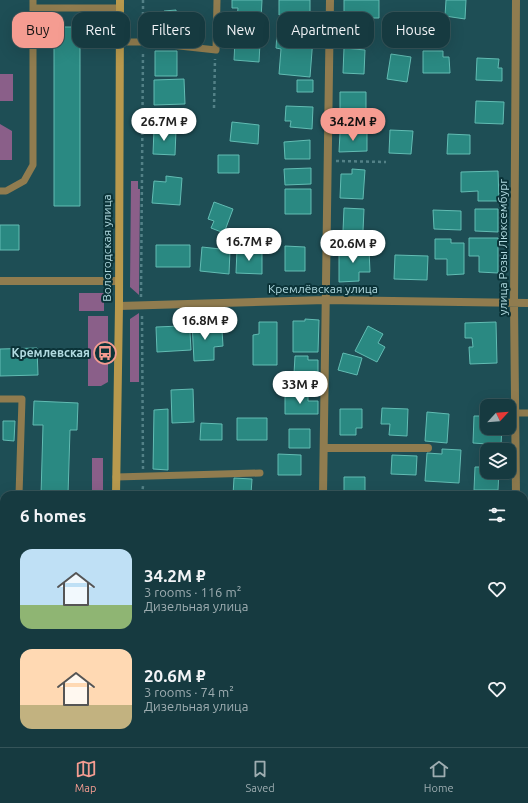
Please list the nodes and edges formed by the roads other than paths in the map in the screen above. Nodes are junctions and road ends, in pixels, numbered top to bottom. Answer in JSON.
{"nodes":[{"id":1,"x":217,"y":0,"type":"edge"},
{"id":2,"x":330,"y":0,"type":"edge"},
{"id":3,"x":516,"y":0,"type":"edge"},
{"id":4,"x":33,"y":4,"type":"edge"},
{"id":5,"x":120,"y":4,"type":"edge"},
{"id":6,"x":130,"y":42,"type":"edge"},
{"id":7,"x":120,"y":48,"type":"edge"},
{"id":8,"x":0,"y":191,"type":"edge"},
{"id":9,"x":0,"y":281,"type":"edge"},
{"id":10,"x":118,"y":281,"type":"junction"},
{"id":11,"x":326,"y":300,"type":"junction"},
{"id":12,"x":514,"y":303,"type":"junction"},
{"id":13,"x":528,"y":303,"type":"edge"},
{"id":14,"x":119,"y":306,"type":"junction"},
{"id":15,"x":0,"y":399,"type":"edge"},
{"id":16,"x":515,"y":399,"type":"edge"},
{"id":17,"x":516,"y":413,"type":"edge"},
{"id":18,"x":528,"y":413,"type":"edge"},
{"id":19,"x":515,"y":435,"type":"edge"},
{"id":20,"x":324,"y":448,"type":"junction"},
{"id":21,"x":428,"y":448,"type":"dead end"},
{"id":22,"x":260,"y":473,"type":"dead end"},
{"id":23,"x":116,"y":477,"type":"junction"},
{"id":24,"x":20,"y":491,"type":"edge"},
{"id":25,"x":116,"y":491,"type":"edge"},
{"id":26,"x":323,"y":491,"type":"edge"},
{"id":27,"x":516,"y":491,"type":"edge"}],
"edges":[{"from":1,"to":6,"type":"lane"},
{"from":2,"to":11,"type":"street"},
{"from":3,"to":12,"type":"street","name":"улица Розы Люксембург"},
{"from":4,"to":5,"type":"lane"},
{"from":4,"to":8,"type":"lane"},
{"from":7,"to":10,"type":"main road","name":"Вологодская улица"},
{"from":9,"to":10,"type":"street"},
{"from":10,"to":14,"type":"main road","name":"Вологодская улица"},
{"from":11,"to":12,"type":"street","name":"Кремлёвская улица"},
{"from":11,"to":14,"type":"street","name":"Кремлёвская улица"},
{"from":11,"to":20,"type":"street"},
{"from":12,"to":13,"type":"street","name":"Кремлёвская улица"},
{"from":12,"to":16,"type":"street","name":"улица Розы Люксембург"},
{"from":14,"to":23,"type":"main road","name":"Вологодская улица"},
{"from":15,"to":24,"type":"lane"},
{"from":17,"to":18,"type":"lane"},
{"from":19,"to":27,"type":"street","name":"улица Розы Люксембург"},
{"from":20,"to":21,"type":"street"},
{"from":20,"to":26,"type":"street"},
{"from":22,"to":23,"type":"lane"},
{"from":23,"to":25,"type":"main road","name":"Вологодская улица"}]}
